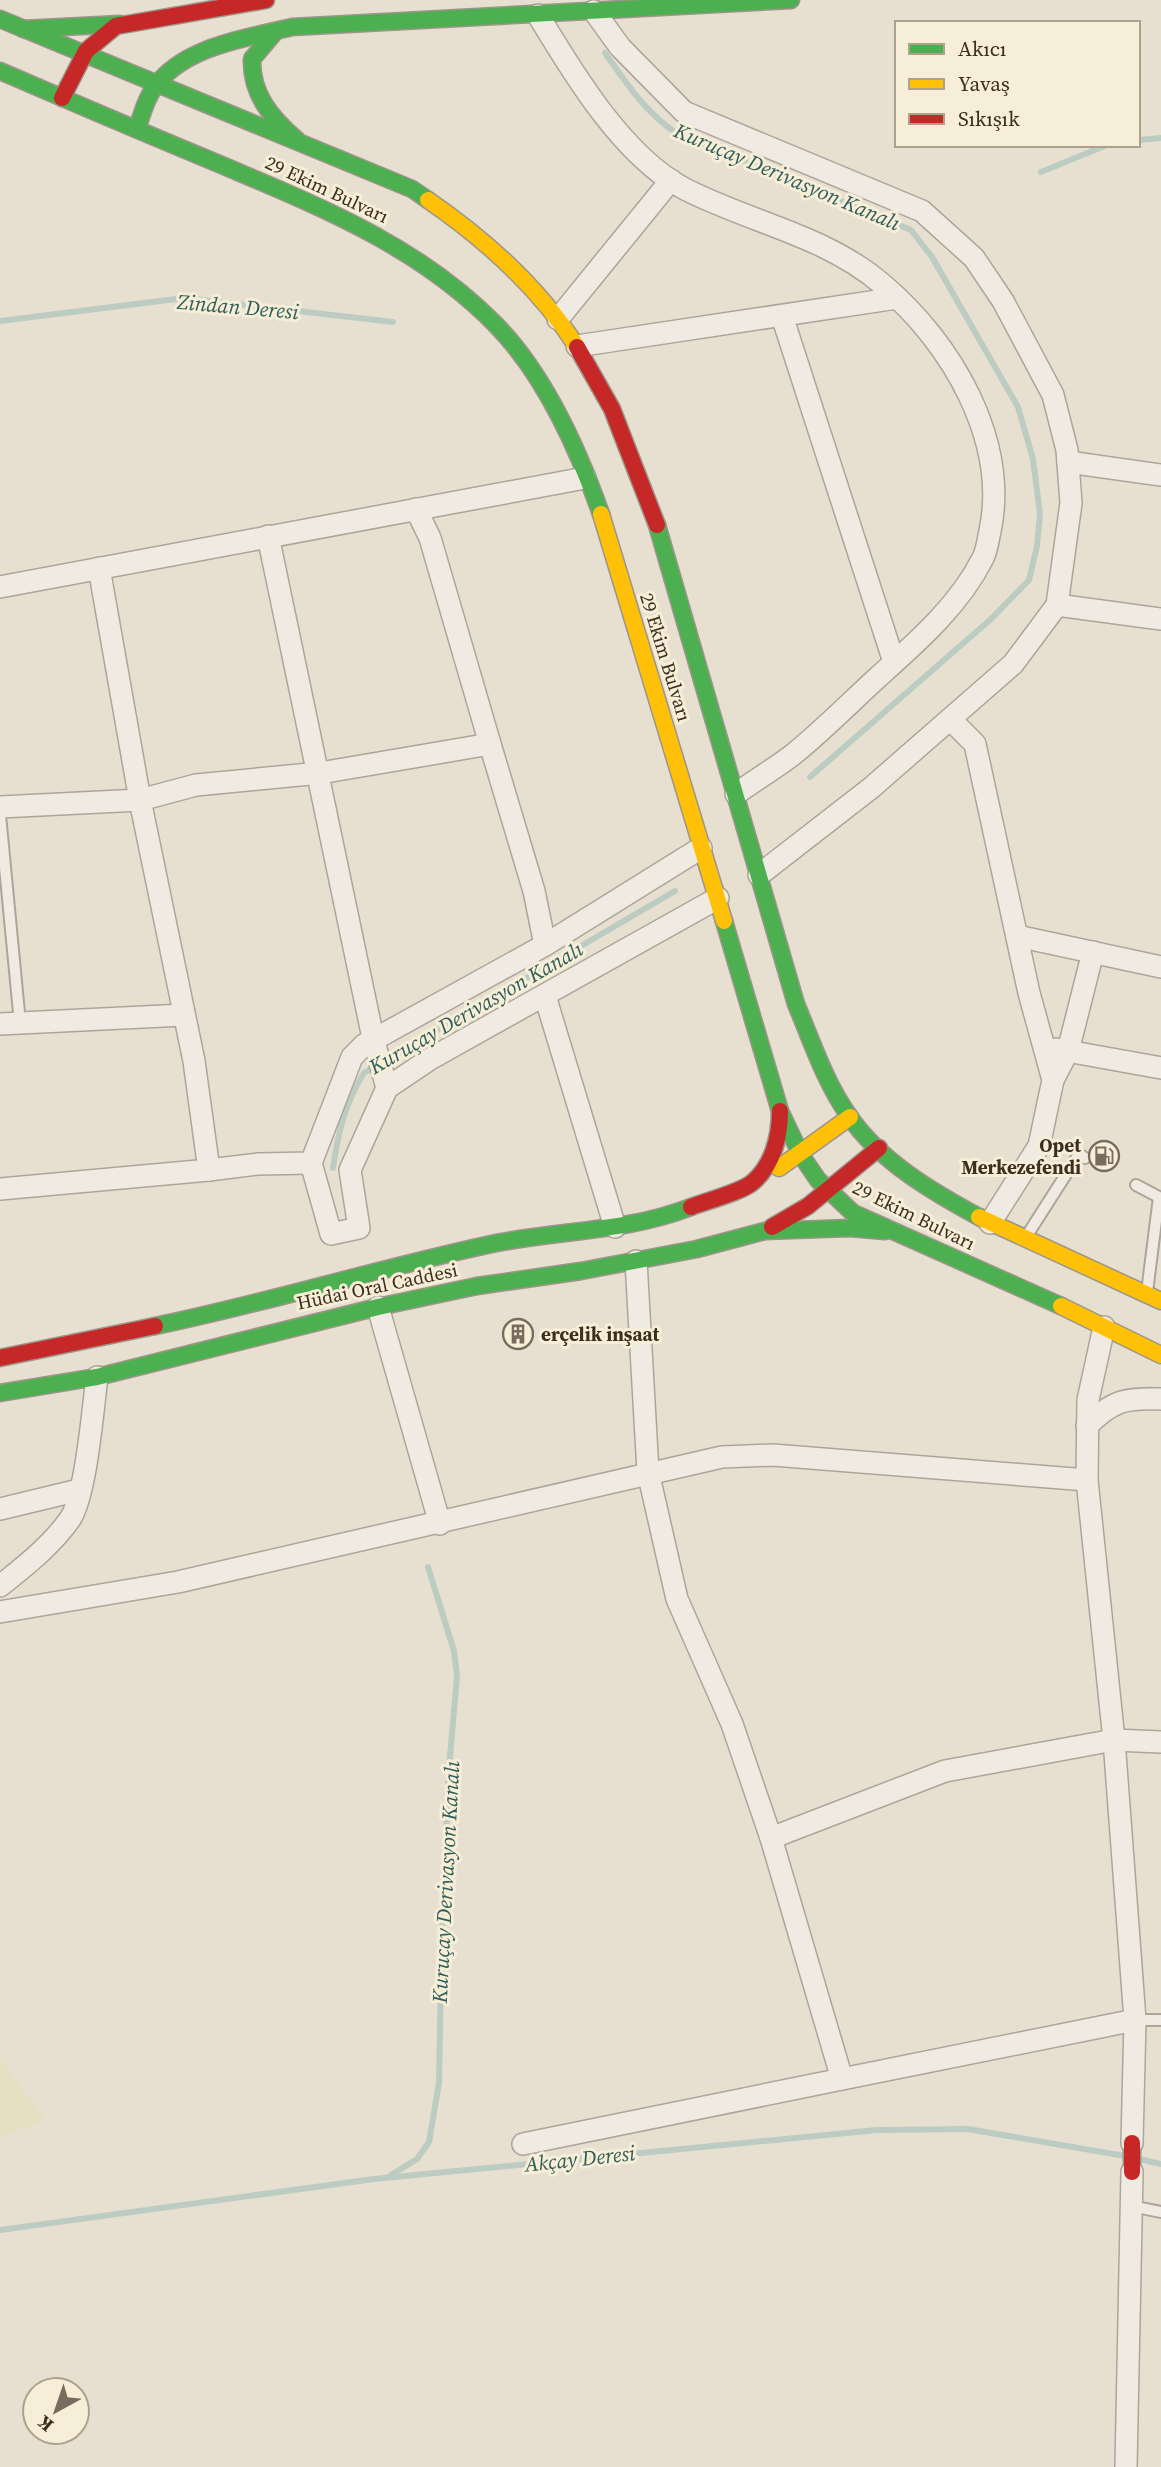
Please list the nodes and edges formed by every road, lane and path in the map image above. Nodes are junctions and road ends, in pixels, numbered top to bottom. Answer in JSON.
{"nodes":[{"id":1,"x":130,"y":0,"type":"edge"},
{"id":2,"x":265,"y":0,"type":"edge"},
{"id":3,"x":791,"y":0,"type":"edge"},
{"id":4,"x":594,"y":5,"type":"edge"},
{"id":5,"x":516,"y":8,"type":"edge"},
{"id":6,"x":538,"y":15,"type":"junction"},
{"id":7,"x":0,"y":19,"type":"edge"},
{"id":8,"x":130,"y":23,"type":"junction"},
{"id":9,"x":23,"y":29,"type":"junction"},
{"id":10,"x":275,"y":32,"type":"junction"},
{"id":11,"x":81,"y":53,"type":"junction"},
{"id":12,"x":0,"y":71,"type":"edge"},
{"id":13,"x":155,"y":86,"type":"junction"},
{"id":14,"x":62,"y":98,"type":"junction"},
{"id":15,"x":137,"y":129,"type":"junction"},
{"id":16,"x":302,"y":144,"type":"junction"},
{"id":17,"x":671,"y":180,"type":"junction"},
{"id":18,"x":897,"y":298,"type":"junction"},
{"id":19,"x":782,"y":316,"type":"junction"},
{"id":20,"x":558,"y":319,"type":"junction"},
{"id":21,"x":577,"y":346,"type":"junction"},
{"id":22,"x":1068,"y":462,"type":"junction"},
{"id":23,"x":1161,"y":475,"type":"edge"},
{"id":24,"x":585,"y":478,"type":"junction"},
{"id":25,"x":416,"y":509,"type":"junction"},
{"id":26,"x":268,"y":536,"type":"junction"},
{"id":27,"x":99,"y":568,"type":"junction"},
{"id":28,"x":0,"y":587,"type":"edge"},
{"id":29,"x":1057,"y":605,"type":"junction"},
{"id":30,"x":1161,"y":618,"type":"edge"},
{"id":31,"x":894,"y":662,"type":"junction"},
{"id":32,"x":951,"y":720,"type":"junction"},
{"id":33,"x":490,"y":744,"type":"junction"},
{"id":34,"x":320,"y":773,"type":"junction"},
{"id":35,"x":736,"y":794,"type":"junction"},
{"id":36,"x":140,"y":800,"type":"junction"},
{"id":37,"x":0,"y":807,"type":"edge"},
{"id":38,"x":0,"y":815,"type":"edge"},
{"id":39,"x":701,"y":848,"type":"junction"},
{"id":40,"x":759,"y":875,"type":"junction"},
{"id":41,"x":718,"y":898,"type":"junction"},
{"id":42,"x":1017,"y":936,"type":"junction"},
{"id":43,"x":545,"y":945,"type":"junction"},
{"id":44,"x":1093,"y":952,"type":"junction"},
{"id":45,"x":1161,"y":967,"type":"edge"},
{"id":46,"x":545,"y":996,"type":"junction"},
{"id":47,"x":184,"y":1015,"type":"junction"},
{"id":48,"x":10,"y":1023,"type":"edge"},
{"id":49,"x":375,"y":1043,"type":"junction"},
{"id":50,"x":1044,"y":1047,"type":"junction"},
{"id":51,"x":1068,"y":1051,"type":"junction"},
{"id":52,"x":1161,"y":1068,"type":"edge"},
{"id":53,"x":1053,"y":1080,"type":"junction"},
{"id":54,"x":385,"y":1083,"type":"junction"},
{"id":55,"x":780,"y":1111,"type":"junction"},
{"id":56,"x":850,"y":1117,"type":"junction"},
{"id":57,"x":879,"y":1148,"type":"junction"},
{"id":58,"x":800,"y":1155,"type":"junction"},
{"id":59,"x":1085,"y":1158,"type":"dead end"},
{"id":60,"x":311,"y":1163,"type":"junction"},
{"id":61,"x":209,"y":1170,"type":"junction"},
{"id":62,"x":752,"y":1184,"type":"junction"},
{"id":63,"x":1136,"y":1185,"type":"dead end"},
{"id":64,"x":0,"y":1189,"type":"edge"},
{"id":65,"x":826,"y":1192,"type":"junction"},
{"id":66,"x":990,"y":1223,"type":"junction"},
{"id":67,"x":615,"y":1227,"type":"junction"},
{"id":68,"x":765,"y":1231,"type":"junction"},
{"id":69,"x":892,"y":1231,"type":"junction"},
{"id":70,"x":1025,"y":1239,"type":"junction"},
{"id":71,"x":636,"y":1261,"type":"junction"},
{"id":72,"x":1154,"y":1298,"type":"edge"},
{"id":73,"x":379,"y":1307,"type":"junction"},
{"id":74,"x":1104,"y":1327,"type":"junction"},
{"id":75,"x":1161,"y":1355,"type":"edge"},
{"id":76,"x":0,"y":1357,"type":"edge"},
{"id":77,"x":97,"y":1377,"type":"junction"},
{"id":78,"x":0,"y":1393,"type":"edge"},
{"id":79,"x":1161,"y":1399,"type":"edge"},
{"id":80,"x":1087,"y":1426,"type":"junction"},
{"id":81,"x":648,"y":1472,"type":"junction"},
{"id":82,"x":1087,"y":1480,"type":"junction"},
{"id":83,"x":79,"y":1490,"type":"junction"},
{"id":84,"x":0,"y":1509,"type":"edge"},
{"id":85,"x":440,"y":1524,"type":"junction"},
{"id":86,"x":0,"y":1586,"type":"edge"},
{"id":87,"x":0,"y":1612,"type":"edge"},
{"id":88,"x":1114,"y":1740,"type":"junction"},
{"id":89,"x":1161,"y":1742,"type":"edge"},
{"id":90,"x":771,"y":1838,"type":"junction"},
{"id":91,"x":1135,"y":2020,"type":"junction"},
{"id":92,"x":1161,"y":2020,"type":"edge"},
{"id":93,"x":842,"y":2079,"type":"junction"},
{"id":94,"x":1132,"y":2143,"type":"joint"},
{"id":95,"x":523,"y":2144,"type":"dead end"},
{"id":96,"x":1132,"y":2172,"type":"joint"},
{"id":97,"x":1131,"y":2206,"type":"junction"},
{"id":98,"x":1161,"y":2212,"type":"edge"},
{"id":99,"x":1126,"y":2467,"type":"edge"}],
"edges":[{"from":1,"to":8,"type":"street"},
{"from":2,"to":8,"type":"main road"},
{"from":3,"to":4,"type":"main road"},
{"from":4,"to":6,"type":"main road"},
{"from":4,"to":22,"type":"street"},
{"from":5,"to":6,"type":"main road"},
{"from":5,"to":10,"type":"main road"},
{"from":6,"to":17,"type":"street"},
{"from":7,"to":9,"type":"main road","name":"29 Ekim Bulvarı"},
{"from":8,"to":9,"type":"main road"},
{"from":8,"to":11,"type":"main road"},
{"from":9,"to":11,"type":"main road","name":"29 Ekim Bulvarı"},
{"from":10,"to":13,"type":"main road"},
{"from":10,"to":16,"type":"main road"},
{"from":11,"to":13,"type":"main road","name":"29 Ekim Bulvarı"},
{"from":11,"to":14,"type":"main road"},
{"from":12,"to":14,"type":"main road","name":"29 Ekim Bulvarı"},
{"from":13,"to":15,"type":"main road"},
{"from":13,"to":16,"type":"main road","name":"29 Ekim Bulvarı"},
{"from":14,"to":15,"type":"main road","name":"29 Ekim Bulvarı"},
{"from":15,"to":24,"type":"main road","name":"29 Ekim Bulvarı"},
{"from":16,"to":20,"type":"main road","name":"29 Ekim Bulvarı"},
{"from":17,"to":18,"type":"street"},
{"from":17,"to":20,"type":"street"},
{"from":18,"to":19,"type":"street"},
{"from":18,"to":31,"type":"street"},
{"from":19,"to":21,"type":"street"},
{"from":19,"to":31,"type":"street"},
{"from":20,"to":21,"type":"main road","name":"29 Ekim Bulvarı"},
{"from":21,"to":35,"type":"main road","name":"29 Ekim Bulvarı"},
{"from":22,"to":23,"type":"street"},
{"from":22,"to":29,"type":"street"},
{"from":24,"to":25,"type":"street"},
{"from":24,"to":39,"type":"main road","name":"29 Ekim Bulvarı"},
{"from":25,"to":26,"type":"street"},
{"from":25,"to":33,"type":"street"},
{"from":26,"to":27,"type":"street"},
{"from":26,"to":34,"type":"street"},
{"from":27,"to":28,"type":"street"},
{"from":27,"to":36,"type":"street"},
{"from":29,"to":30,"type":"street"},
{"from":29,"to":32,"type":"street"},
{"from":31,"to":35,"type":"street"},
{"from":32,"to":40,"type":"street"},
{"from":32,"to":42,"type":"street"},
{"from":33,"to":34,"type":"street"},
{"from":33,"to":43,"type":"street"},
{"from":34,"to":36,"type":"street"},
{"from":34,"to":49,"type":"street"},
{"from":35,"to":40,"type":"main road","name":"29 Ekim Bulvarı"},
{"from":36,"to":37,"type":"street"},
{"from":36,"to":47,"type":"street"},
{"from":38,"to":48,"type":"lane"},
{"from":39,"to":41,"type":"main road","name":"29 Ekim Bulvarı"},
{"from":39,"to":43,"type":"street"},
{"from":40,"to":56,"type":"main road","name":"29 Ekim Bulvarı"},
{"from":41,"to":46,"type":"street"},
{"from":41,"to":55,"type":"main road","name":"29 Ekim Bulvarı"},
{"from":42,"to":44,"type":"street"},
{"from":42,"to":50,"type":"street"},
{"from":43,"to":49,"type":"street"},
{"from":44,"to":45,"type":"street"},
{"from":44,"to":51,"type":"street"},
{"from":46,"to":54,"type":"street"},
{"from":46,"to":67,"type":"street"},
{"from":47,"to":48,"type":"street"},
{"from":47,"to":61,"type":"street"},
{"from":49,"to":54,"type":"street"},
{"from":49,"to":60,"type":"street"},
{"from":50,"to":51,"type":"street"},
{"from":50,"to":53,"type":"street"},
{"from":51,"to":52,"type":"street"},
{"from":51,"to":53,"type":"street"},
{"from":53,"to":66,"type":"street"},
{"from":54,"to":60,"type":"street"},
{"from":55,"to":58,"type":"main road","name":"29 Ekim Bulvarı"},
{"from":55,"to":62,"type":"main road"},
{"from":56,"to":57,"type":"main road","name":"29 Ekim Bulvarı"},
{"from":56,"to":58,"type":"main road","name":"Hüdai Oral Caddesi"},
{"from":57,"to":65,"type":"main road"},
{"from":57,"to":66,"type":"main road","name":"29 Ekim Bulvarı"},
{"from":58,"to":62,"type":"main road","name":"Hüdai Oral Caddesi"},
{"from":58,"to":65,"type":"main road","name":"29 Ekim Bulvarı"},
{"from":59,"to":70,"type":"lane"},
{"from":60,"to":61,"type":"street"},
{"from":61,"to":64,"type":"street"},
{"from":62,"to":67,"type":"main road","name":"Hüdai Oral Caddesi"},
{"from":63,"to":72,"type":"lane"},
{"from":65,"to":68,"type":"main road"},
{"from":65,"to":69,"type":"main road","name":"29 Ekim Bulvarı"},
{"from":66,"to":70,"type":"main road","name":"29 Ekim Bulvarı"},
{"from":67,"to":76,"type":"main road","name":"Hüdai Oral Caddesi"},
{"from":68,"to":69,"type":"main road"},
{"from":68,"to":71,"type":"main road","name":"Hüdai Oral Caddesi"},
{"from":69,"to":74,"type":"main road","name":"29 Ekim Bulvarı"},
{"from":70,"to":72,"type":"main road","name":"29 Ekim Bulvarı"},
{"from":71,"to":73,"type":"main road","name":"Hüdai Oral Caddesi"},
{"from":71,"to":81,"type":"street"},
{"from":73,"to":77,"type":"main road","name":"Hüdai Oral Caddesi"},
{"from":73,"to":85,"type":"street"},
{"from":74,"to":75,"type":"main road","name":"29 Ekim Bulvarı"},
{"from":74,"to":80,"type":"street"},
{"from":77,"to":78,"type":"main road","name":"Hüdai Oral Caddesi"},
{"from":77,"to":83,"type":"street"},
{"from":79,"to":80,"type":"street"},
{"from":80,"to":82,"type":"street"},
{"from":81,"to":82,"type":"street"},
{"from":81,"to":85,"type":"street"},
{"from":81,"to":90,"type":"street"},
{"from":82,"to":88,"type":"street"},
{"from":83,"to":84,"type":"street"},
{"from":83,"to":86,"type":"street"},
{"from":85,"to":87,"type":"street"},
{"from":88,"to":89,"type":"street"},
{"from":88,"to":90,"type":"street"},
{"from":88,"to":91,"type":"street"},
{"from":90,"to":93,"type":"street"},
{"from":91,"to":92,"type":"lane"},
{"from":91,"to":93,"type":"street"},
{"from":91,"to":94,"type":"street"},
{"from":93,"to":95,"type":"street"},
{"from":94,"to":96,"type":"main road"},
{"from":96,"to":97,"type":"street"},
{"from":97,"to":98,"type":"lane"},
{"from":97,"to":99,"type":"street"}]}
